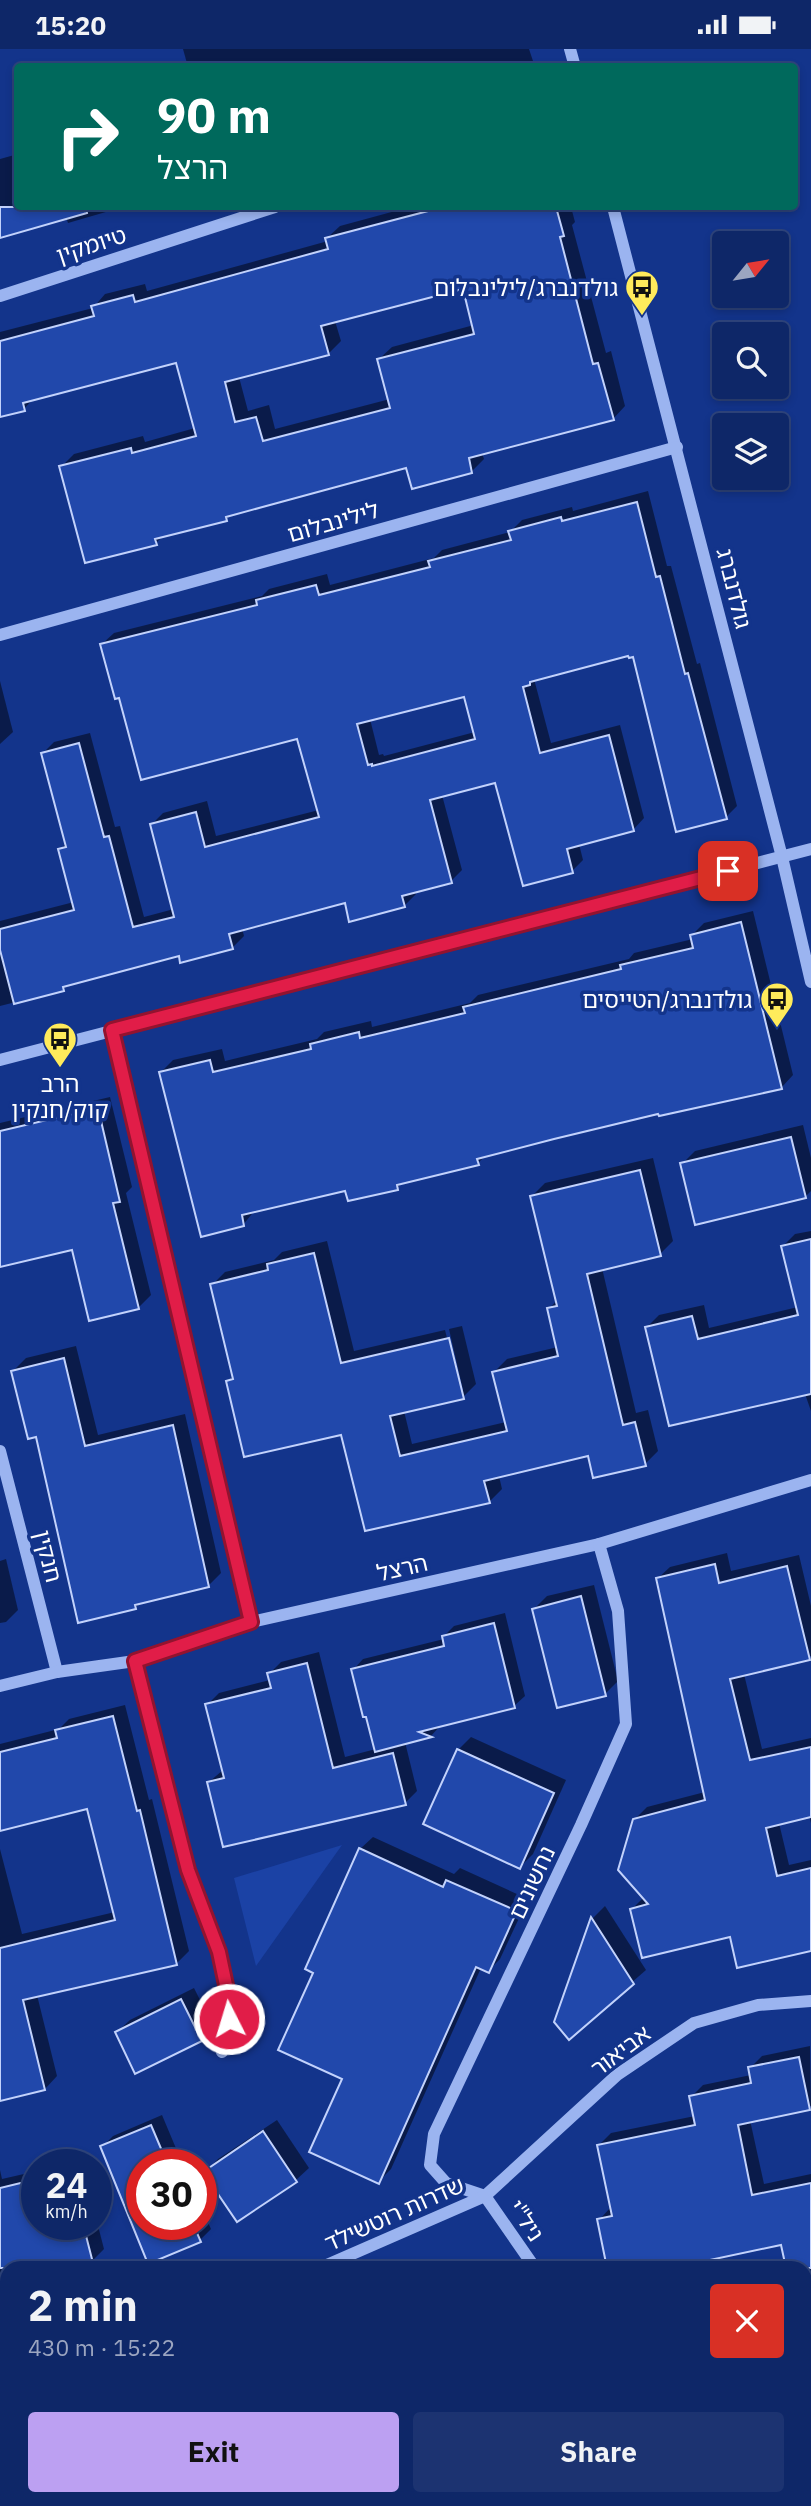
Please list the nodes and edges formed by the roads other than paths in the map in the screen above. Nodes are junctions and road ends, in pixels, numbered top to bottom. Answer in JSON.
{"nodes":[{"id":1,"x":266,"y":210,"type":"edge"},
{"id":2,"x":614,"y":210,"type":"edge"},
{"id":3,"x":0,"y":296,"type":"edge"},
{"id":4,"x":677,"y":447,"type":"junction"},
{"id":5,"x":0,"y":635,"type":"edge"},
{"id":6,"x":811,"y":849,"type":"edge"},
{"id":7,"x":782,"y":857,"type":"junction"},
{"id":8,"x":811,"y":982,"type":"edge"},
{"id":9,"x":112,"y":1030,"type":"junction"},
{"id":10,"x":0,"y":1060,"type":"edge"},
{"id":11,"x":0,"y":1451,"type":"edge"},
{"id":12,"x":811,"y":1481,"type":"edge"},
{"id":13,"x":599,"y":1544,"type":"junction"},
{"id":14,"x":251,"y":1622,"type":"junction"},
{"id":15,"x":135,"y":1661,"type":"junction"},
{"id":16,"x":57,"y":1672,"type":"junction"},
{"id":17,"x":0,"y":1686,"type":"edge"},
{"id":18,"x":811,"y":2001,"type":"edge"},
{"id":19,"x":222,"y":2052,"type":"dead end"},
{"id":20,"x":485,"y":2196,"type":"junction"},
{"id":21,"x":336,"y":2261,"type":"edge"},
{"id":22,"x":530,"y":2261,"type":"edge"}],
"edges":[{"from":1,"to":3,"type":"street","name":"טיומקין"},
{"from":2,"to":4,"type":"street","name":"גולדנברג"},
{"from":4,"to":5,"type":"street","name":"לילינבלום"},
{"from":4,"to":7,"type":"street","name":"גולדנברג"},
{"from":6,"to":7,"type":"street"},
{"from":7,"to":8,"type":"street","name":"גולדנברג"},
{"from":7,"to":9,"type":"street"},
{"from":9,"to":10,"type":"street"},
{"from":9,"to":14,"type":"street"},
{"from":11,"to":16,"type":"street","name":"חנקין"},
{"from":12,"to":13,"type":"street","name":"הרצל"},
{"from":13,"to":14,"type":"street","name":"הרצל"},
{"from":13,"to":20,"type":"street","name":"נחשונים"},
{"from":14,"to":15,"type":"street","name":"הרצל"},
{"from":15,"to":16,"type":"street","name":"הרצל"},
{"from":15,"to":19,"type":"street"},
{"from":16,"to":17,"type":"street","name":"הרצל"},
{"from":18,"to":20,"type":"street","name":"אביאור"},
{"from":20,"to":21,"type":"street","name":"שדרות רוטשילד"},
{"from":20,"to":22,"type":"street","name":"ניל\"י"}]}
